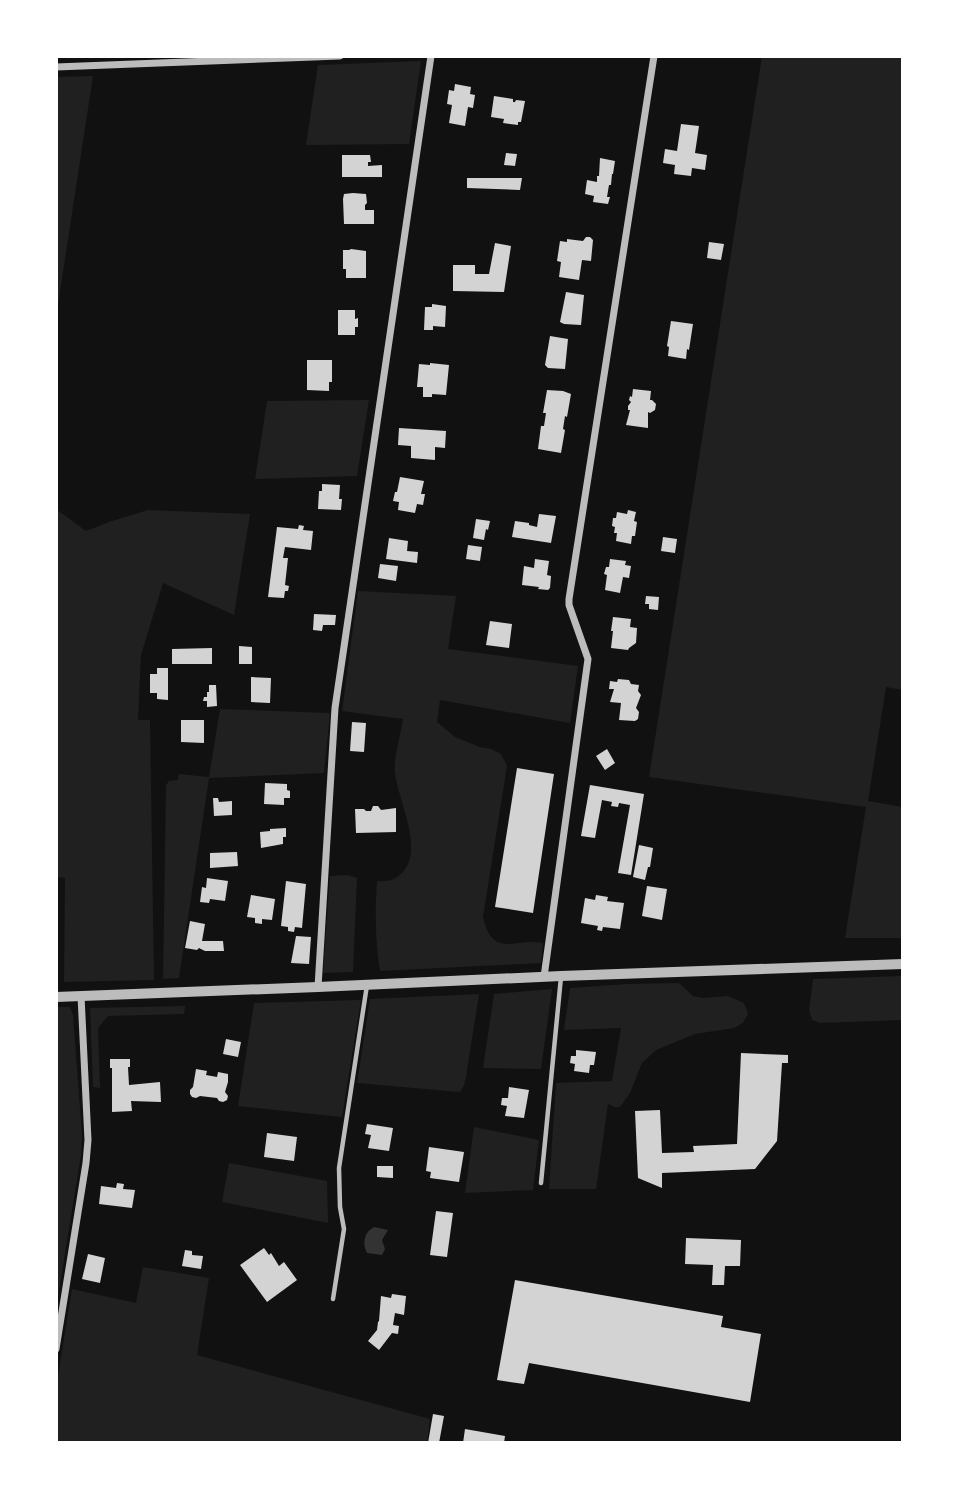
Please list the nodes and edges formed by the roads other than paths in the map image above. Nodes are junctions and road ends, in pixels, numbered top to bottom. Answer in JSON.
{"nodes":[{"id":1,"x":340,"y":56,"type":"edge"},
{"id":2,"x":431,"y":56,"type":"edge"},
{"id":3,"x":654,"y":56,"type":"edge"},
{"id":4,"x":56,"y":67,"type":"edge"},
{"id":5,"x":903,"y":964,"type":"edge"},
{"id":6,"x":561,"y":976,"type":"junction"},
{"id":7,"x":544,"y":977,"type":"junction"},
{"id":8,"x":368,"y":985,"type":"junction"},
{"id":9,"x":318,"y":987,"type":"junction"},
{"id":10,"x":81,"y":996,"type":"junction"},
{"id":11,"x":56,"y":997,"type":"edge"},
{"id":12,"x":541,"y":1183,"type":"dead end"},
{"id":13,"x":332,"y":1299,"type":"dead end"},
{"id":14,"x":56,"y":1349,"type":"edge"}],
"edges":[{"from":1,"to":4,"type":"street"},
{"from":2,"to":9,"type":"street"},
{"from":3,"to":7,"type":"street"},
{"from":5,"to":6,"type":"street"},
{"from":6,"to":7,"type":"street"},
{"from":6,"to":12,"type":"lane"},
{"from":7,"to":8,"type":"street"},
{"from":8,"to":9,"type":"street"},
{"from":8,"to":13,"type":"lane"},
{"from":9,"to":10,"type":"street"},
{"from":10,"to":11,"type":"street"},
{"from":10,"to":14,"type":"street"}]}
